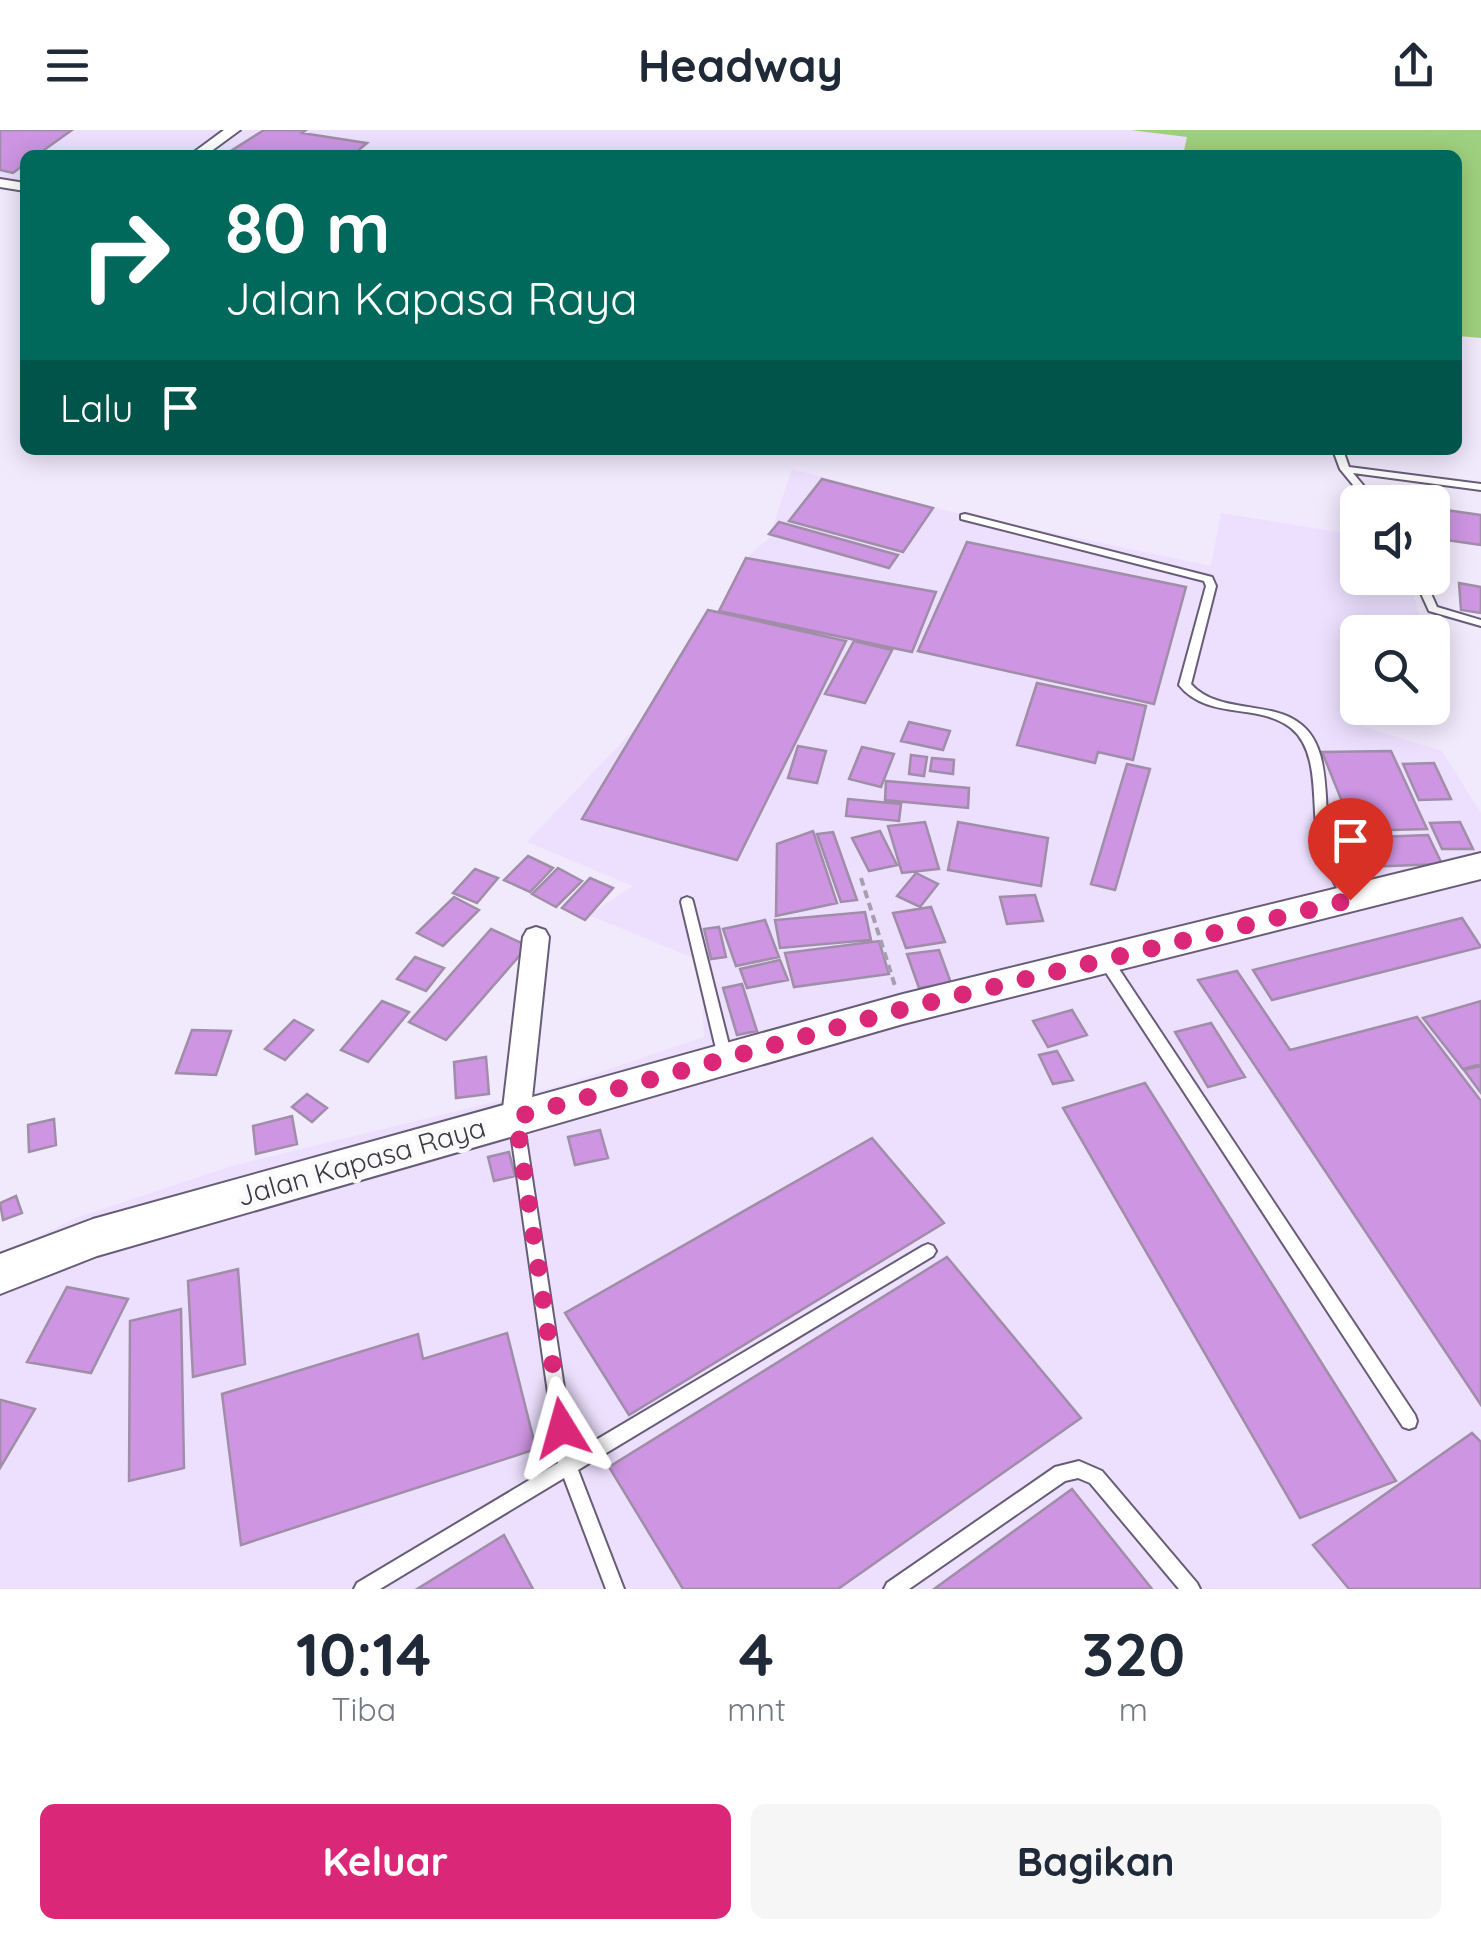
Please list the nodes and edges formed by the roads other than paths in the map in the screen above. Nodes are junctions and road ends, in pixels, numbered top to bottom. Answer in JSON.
{"nodes":[{"id":1,"x":233,"y":130,"type":"edge"},
{"id":2,"x":204,"y":150,"type":"edge"},
{"id":3,"x":1340,"y":455,"type":"edge"},
{"id":4,"x":1346,"y":469,"type":"junction"},
{"id":5,"x":1359,"y":485,"type":"edge"},
{"id":6,"x":1481,"y":488,"type":"edge"},
{"id":7,"x":965,"y":517,"type":"dead end"},
{"id":8,"x":1427,"y":595,"type":"edge"},
{"id":9,"x":1481,"y":623,"type":"edge"},
{"id":10,"x":1481,"y":866,"type":"edge"},
{"id":11,"x":1350,"y":900,"type":"junction"},
{"id":12,"x":686,"y":902,"type":"dead end"},
{"id":13,"x":536,"y":937,"type":"dead end"},
{"id":14,"x":1104,"y":958,"type":"junction"},
{"id":15,"x":725,"y":1058,"type":"junction"},
{"id":16,"x":516,"y":1117,"type":"junction"},
{"id":17,"x":928,"y":1250,"type":"dead end"},
{"id":18,"x":0,"y":1274,"type":"edge"},
{"id":19,"x":1409,"y":1421,"type":"dead end"},
{"id":20,"x":567,"y":1464,"type":"junction"},
{"id":21,"x":364,"y":1589,"type":"edge"},
{"id":22,"x":615,"y":1589,"type":"edge"},
{"id":23,"x":893,"y":1589,"type":"edge"},
{"id":24,"x":1191,"y":1589,"type":"edge"}],
"edges":[{"from":1,"to":2,"type":"street"},
{"from":3,"to":4,"type":"lane"},
{"from":4,"to":5,"type":"lane"},
{"from":4,"to":6,"type":"lane"},
{"from":7,"to":11,"type":"lane"},
{"from":8,"to":9,"type":"lane"},
{"from":10,"to":11,"type":"main road","name":"Jalan Kapasa Raya"},
{"from":11,"to":14,"type":"main road","name":"Jalan Kapasa Raya"},
{"from":12,"to":15,"type":"lane"},
{"from":13,"to":16,"type":"street"},
{"from":14,"to":15,"type":"main road","name":"Jalan Kapasa Raya"},
{"from":14,"to":19,"type":"lane"},
{"from":15,"to":16,"type":"main road","name":"Jalan Kapasa Raya"},
{"from":16,"to":18,"type":"main road","name":"Jalan Kapasa Raya"},
{"from":16,"to":20,"type":"lane"},
{"from":17,"to":20,"type":"lane"},
{"from":20,"to":21,"type":"lane"},
{"from":20,"to":22,"type":"lane"},
{"from":23,"to":24,"type":"lane"}]}
